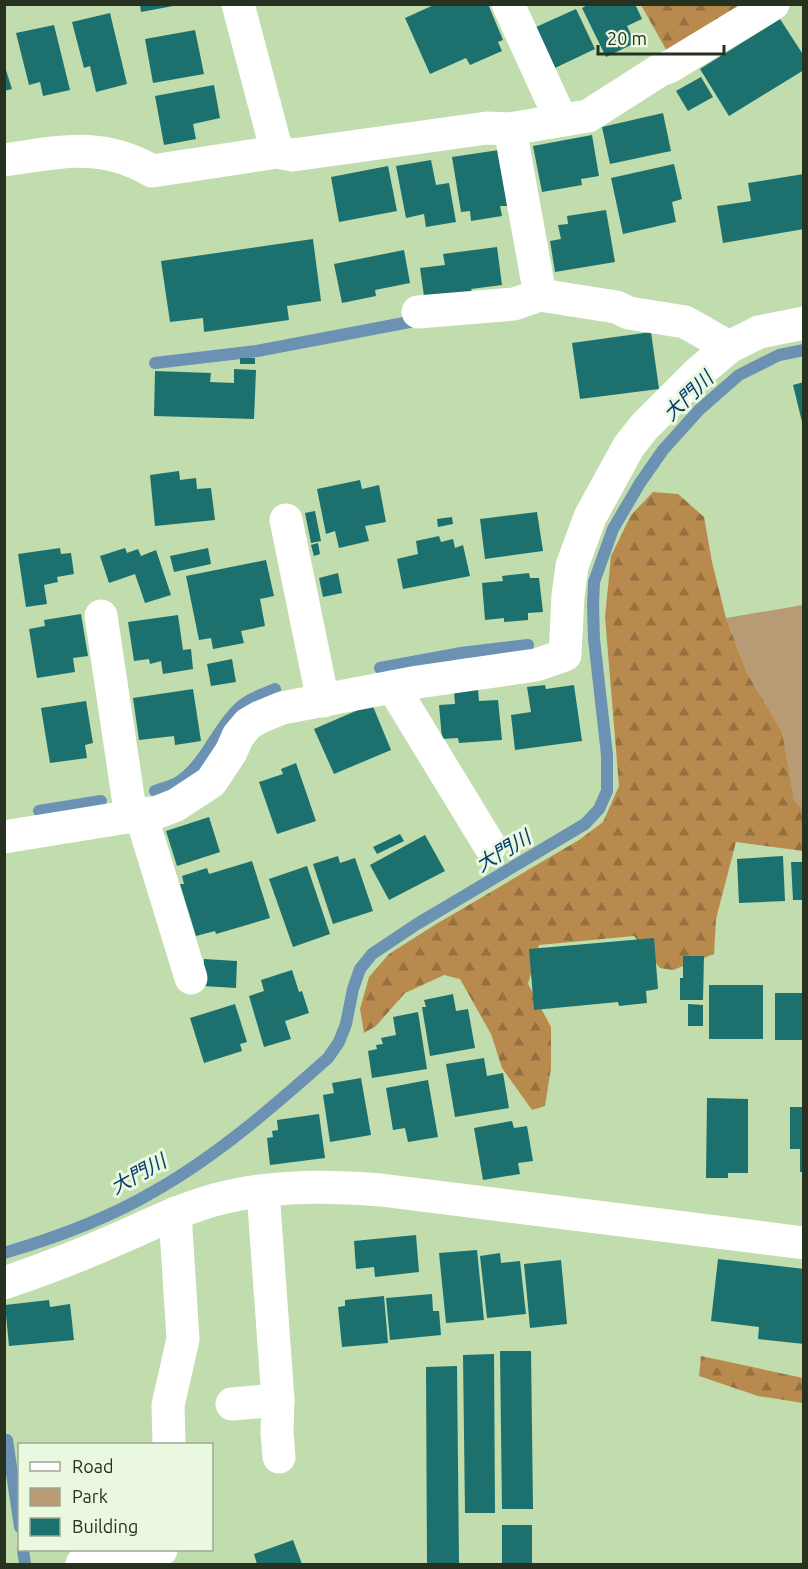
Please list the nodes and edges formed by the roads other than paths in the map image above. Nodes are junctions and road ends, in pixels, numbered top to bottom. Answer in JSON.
{"nodes":[{"id":1,"x":238,"y":4,"type":"edge"},
{"id":2,"x":508,"y":4,"type":"edge"},
{"id":3,"x":773,"y":4,"type":"edge"},
{"id":4,"x":561,"y":120,"type":"junction"},
{"id":5,"x":510,"y":129,"type":"junction"},
{"id":6,"x":277,"y":152,"type":"junction"},
{"id":7,"x":4,"y":160,"type":"edge"},
{"id":8,"x":540,"y":295,"type":"junction"},
{"id":9,"x":418,"y":312,"type":"dead end"},
{"id":10,"x":804,"y":323,"type":"edge"},
{"id":11,"x":729,"y":347,"type":"junction"},
{"id":12,"x":286,"y":520,"type":"dead end"},
{"id":13,"x":101,"y":616,"type":"dead end"},
{"id":14,"x":393,"y":687,"type":"junction"},
{"id":15,"x":323,"y":701,"type":"junction"},
{"id":16,"x":136,"y":816,"type":"junction"},
{"id":17,"x":4,"y":837,"type":"edge"},
{"id":18,"x":490,"y":846,"type":"dead end"},
{"id":19,"x":191,"y":978,"type":"dead end"},
{"id":20,"x":263,"y":1191,"type":"junction"},
{"id":21,"x":175,"y":1213,"type":"junction"},
{"id":22,"x":804,"y":1243,"type":"edge"},
{"id":23,"x":4,"y":1283,"type":"edge"},
{"id":24,"x":278,"y":1400,"type":"junction"},
{"id":25,"x":232,"y":1404,"type":"dead end"},
{"id":26,"x":169,"y":1443,"type":"edge"},
{"id":27,"x":279,"y":1457,"type":"dead end"},
{"id":28,"x":155,"y":1551,"type":"edge"},
{"id":29,"x":82,"y":1564,"type":"edge"}],
"edges":[{"from":1,"to":6,"type":"street"},
{"from":2,"to":4,"type":"street"},
{"from":3,"to":4,"type":"street"},
{"from":4,"to":5,"type":"street"},
{"from":5,"to":6,"type":"street"},
{"from":5,"to":8,"type":"street"},
{"from":6,"to":7,"type":"street"},
{"from":8,"to":9,"type":"street"},
{"from":8,"to":11,"type":"street"},
{"from":10,"to":11,"type":"street"},
{"from":11,"to":14,"type":"street"},
{"from":12,"to":15,"type":"street"},
{"from":13,"to":16,"type":"street"},
{"from":14,"to":15,"type":"street"},
{"from":14,"to":18,"type":"street"},
{"from":15,"to":16,"type":"street"},
{"from":16,"to":17,"type":"street"},
{"from":16,"to":19,"type":"street"},
{"from":20,"to":21,"type":"street"},
{"from":20,"to":22,"type":"street"},
{"from":20,"to":24,"type":"street"},
{"from":21,"to":23,"type":"street"},
{"from":21,"to":26,"type":"street"},
{"from":24,"to":25,"type":"street"},
{"from":24,"to":27,"type":"street"},
{"from":28,"to":29,"type":"street"}]}
